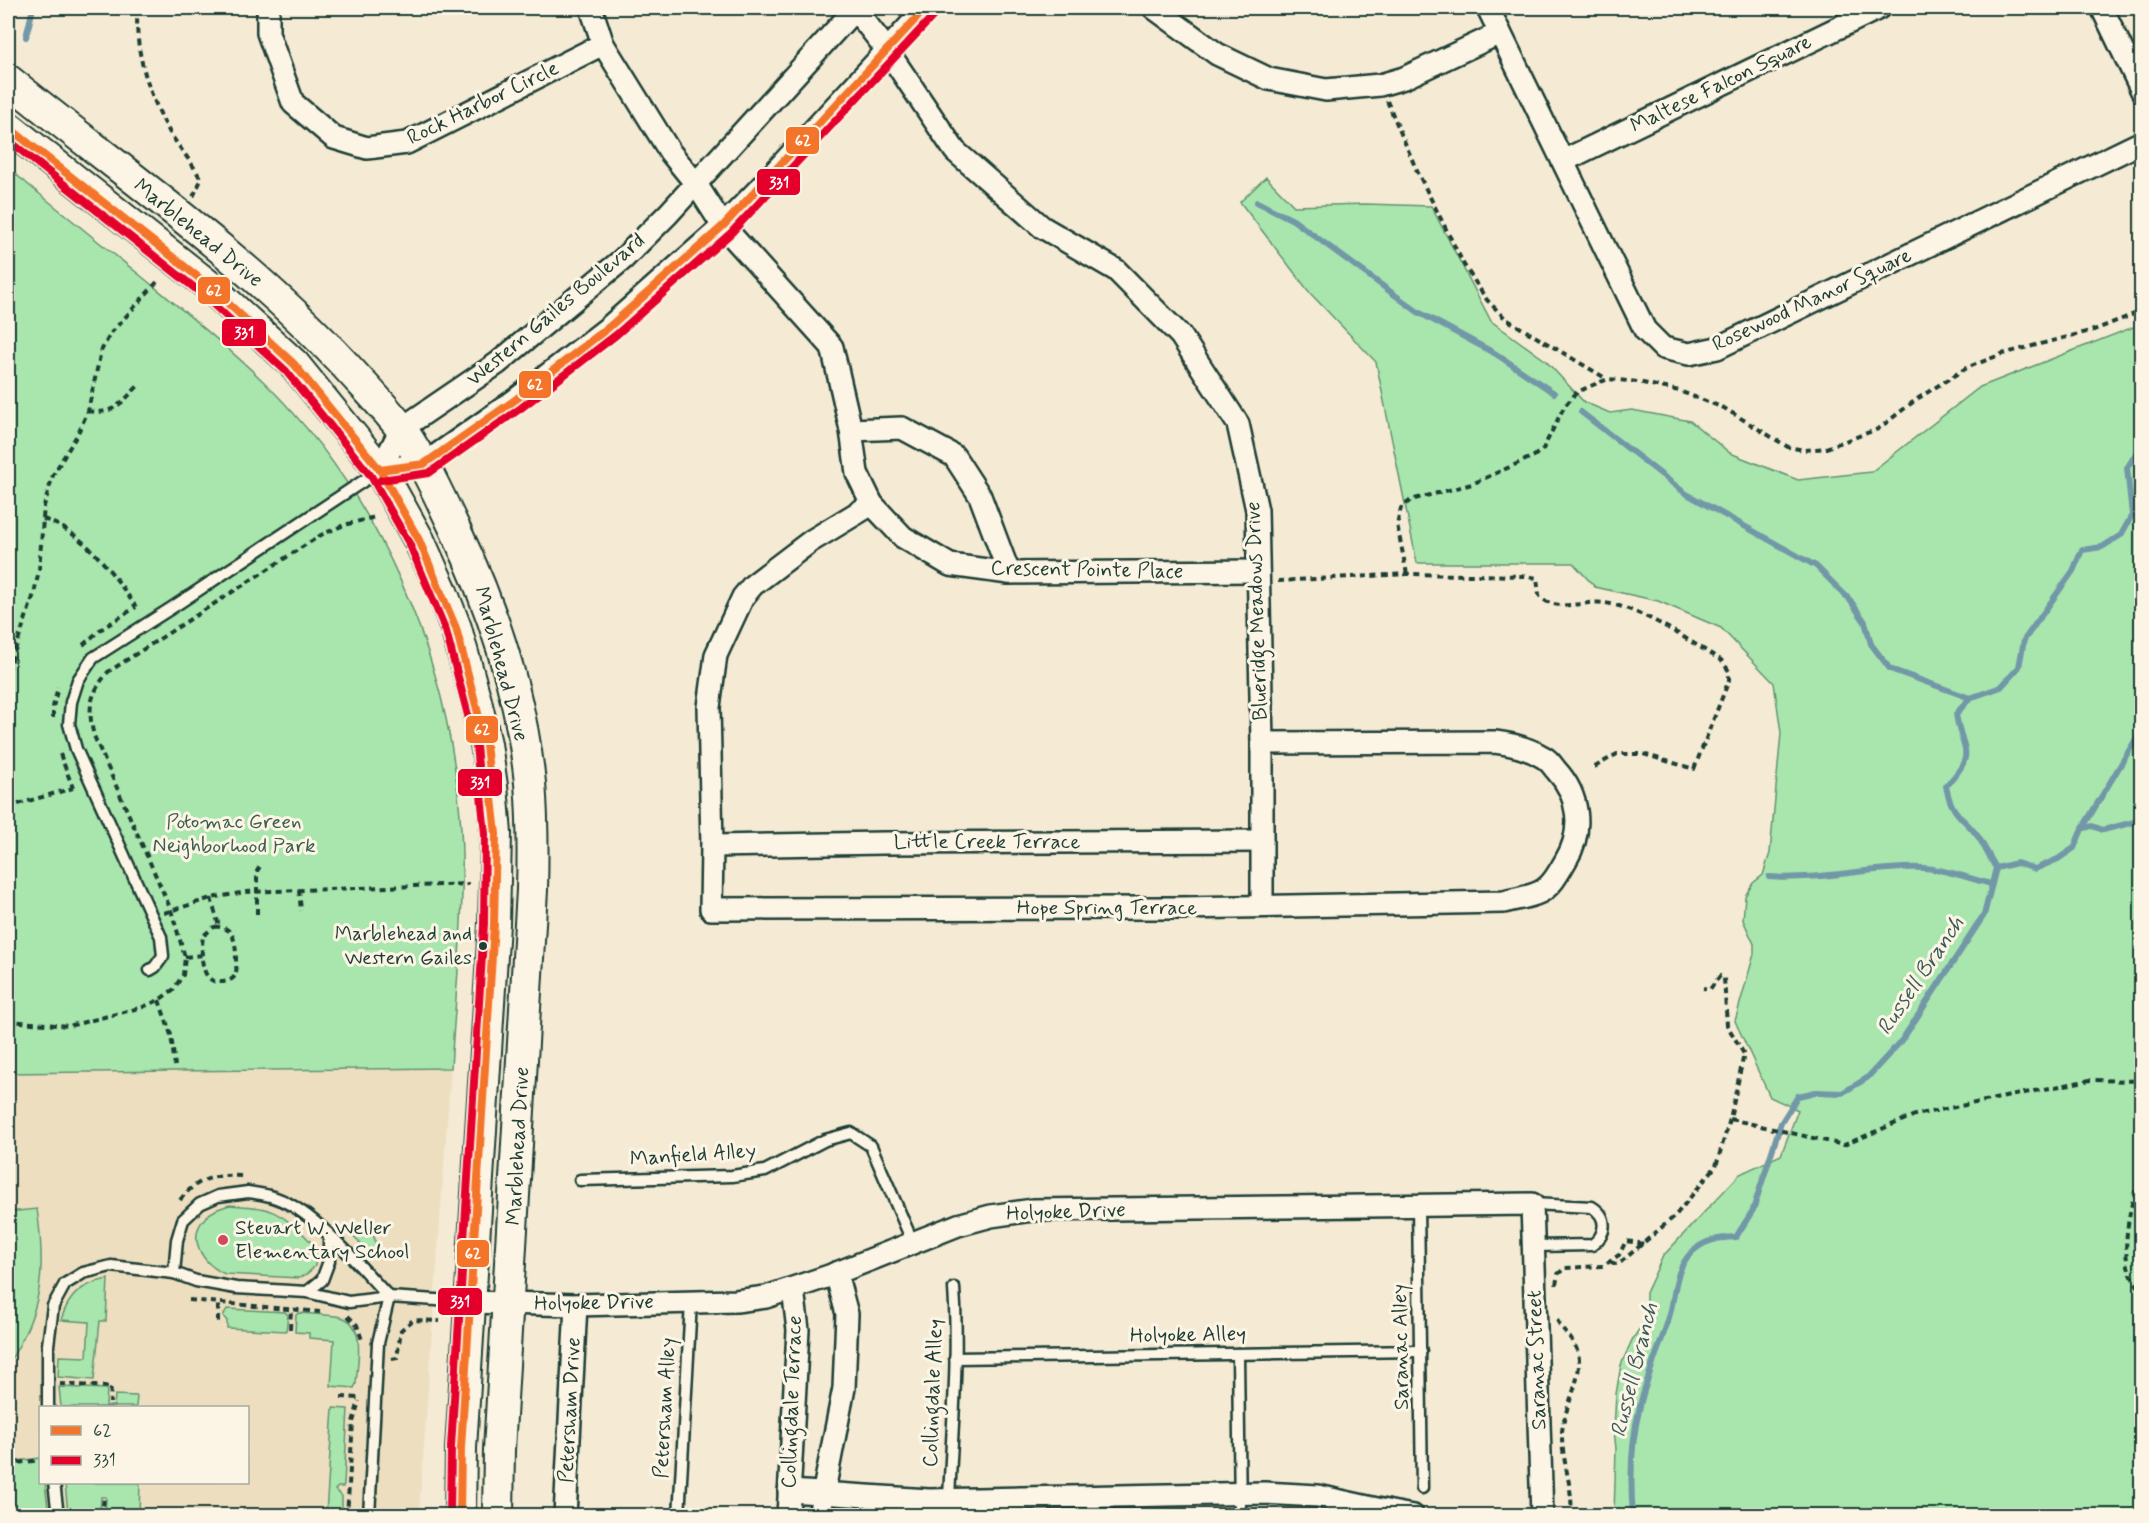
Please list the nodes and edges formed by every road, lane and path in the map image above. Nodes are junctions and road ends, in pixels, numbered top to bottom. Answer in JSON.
{"nodes":[{"id":1,"x":138,"y":8,"type":"edge"},
{"id":2,"x":268,"y":8,"type":"edge"},
{"id":3,"x":591,"y":8,"type":"edge"},
{"id":4,"x":855,"y":8,"type":"edge"},
{"id":5,"x":926,"y":8,"type":"edge"},
{"id":6,"x":1154,"y":8,"type":"edge"},
{"id":7,"x":1488,"y":8,"type":"edge"},
{"id":8,"x":1879,"y":8,"type":"edge"},
{"id":9,"x":2102,"y":8,"type":"edge"},
{"id":10,"x":1500,"y":33,"type":"junction"},
{"id":11,"x":603,"y":44,"type":"junction"},
{"id":12,"x":887,"y":50,"type":"junction"},
{"id":13,"x":8,"y":80,"type":"edge"},
{"id":14,"x":1380,"y":86,"type":"junction"},
{"id":15,"x":2142,"y":91,"type":"edge"},
{"id":16,"x":8,"y":127,"type":"edge"},
{"id":17,"x":2142,"y":142,"type":"edge"},
{"id":18,"x":1563,"y":161,"type":"junction"},
{"id":19,"x":696,"y":184,"type":"junction"},
{"id":20,"x":189,"y":202,"type":"dead end"},
{"id":21,"x":723,"y":226,"type":"junction"},
{"id":22,"x":158,"y":281,"type":"dead end"},
{"id":23,"x":2142,"y":311,"type":"edge"},
{"id":24,"x":1608,"y":380,"type":"junction"},
{"id":25,"x":138,"y":386,"type":"dead end"},
{"id":26,"x":88,"y":411,"type":"junction"},
{"id":27,"x":401,"y":429,"type":"junction"},
{"id":28,"x":851,"y":430,"type":"junction"},
{"id":29,"x":424,"y":464,"type":"junction"},
{"id":30,"x":380,"y":470,"type":"junction"},
{"id":31,"x":873,"y":504,"type":"junction"},
{"id":32,"x":375,"y":516,"type":"dead end"},
{"id":33,"x":43,"y":519,"type":"junction"},
{"id":34,"x":1009,"y":573,"type":"junction"},
{"id":35,"x":1407,"y":574,"type":"junction"},
{"id":36,"x":1259,"y":577,"type":"junction"},
{"id":37,"x":147,"y":623,"type":"junction"},
{"id":38,"x":158,"y":639,"type":"junction"},
{"id":39,"x":8,"y":671,"type":"edge"},
{"id":40,"x":1262,"y":743,"type":"junction"},
{"id":41,"x":1593,"y":768,"type":"dead end"},
{"id":42,"x":90,"y":782,"type":"junction"},
{"id":43,"x":8,"y":807,"type":"edge"},
{"id":44,"x":1262,"y":841,"type":"junction"},
{"id":45,"x":712,"y":846,"type":"junction"},
{"id":46,"x":261,"y":865,"type":"dead end"},
{"id":47,"x":469,"y":884,"type":"dead end"},
{"id":48,"x":300,"y":890,"type":"junction"},
{"id":49,"x":256,"y":892,"type":"junction"},
{"id":50,"x":211,"y":898,"type":"junction"},
{"id":51,"x":1262,"y":906,"type":"junction"},
{"id":52,"x":171,"y":910,"type":"junction"},
{"id":53,"x":300,"y":911,"type":"dead end"},
{"id":54,"x":257,"y":914,"type":"dead end"},
{"id":55,"x":152,"y":917,"type":"junction"},
{"id":56,"x":219,"y":927,"type":"junction"},
{"id":57,"x":203,"y":955,"type":"junction"},
{"id":58,"x":185,"y":957,"type":"junction"},
{"id":59,"x":150,"y":970,"type":"dead end"},
{"id":60,"x":1703,"y":988,"type":"dead end"},
{"id":61,"x":159,"y":1000,"type":"junction"},
{"id":62,"x":8,"y":1021,"type":"edge"},
{"id":63,"x":175,"y":1066,"type":"dead end"},
{"id":64,"x":2142,"y":1081,"type":"edge"},
{"id":65,"x":1730,"y":1119,"type":"junction"},
{"id":66,"x":2142,"y":1171,"type":"edge"},
{"id":67,"x":580,"y":1180,"type":"dead end"},
{"id":68,"x":1532,"y":1204,"type":"junction"},
{"id":69,"x":1418,"y":1205,"type":"junction"},
{"id":70,"x":329,"y":1234,"type":"junction"},
{"id":71,"x":913,"y":1243,"type":"junction"},
{"id":72,"x":1646,"y":1244,"type":"junction"},
{"id":73,"x":1533,"y":1246,"type":"junction"},
{"id":74,"x":1611,"y":1262,"type":"junction"},
{"id":75,"x":174,"y":1273,"type":"junction"},
{"id":76,"x":836,"y":1273,"type":"junction"},
{"id":77,"x":954,"y":1288,"type":"dead end"},
{"id":78,"x":793,"y":1289,"type":"junction"},
{"id":79,"x":2142,"y":1291,"type":"edge"},
{"id":80,"x":307,"y":1292,"type":"junction"},
{"id":81,"x":1556,"y":1294,"type":"dead end"},
{"id":82,"x":388,"y":1297,"type":"junction"},
{"id":83,"x":189,"y":1300,"type":"dead end"},
{"id":84,"x":470,"y":1302,"type":"junction"},
{"id":85,"x":691,"y":1302,"type":"junction"},
{"id":86,"x":218,"y":1303,"type":"junction"},
{"id":87,"x":508,"y":1304,"type":"junction"},
{"id":88,"x":576,"y":1305,"type":"junction"},
{"id":89,"x":291,"y":1310,"type":"junction"},
{"id":90,"x":1557,"y":1312,"type":"dead end"},
{"id":91,"x":330,"y":1313,"type":"dead end"},
{"id":92,"x":340,"y":1314,"type":"dead end"},
{"id":93,"x":440,"y":1321,"type":"dead end"},
{"id":94,"x":218,"y":1322,"type":"dead end"},
{"id":95,"x":290,"y":1329,"type":"dead end"},
{"id":96,"x":362,"y":1347,"type":"dead end"},
{"id":97,"x":1421,"y":1352,"type":"junction"},
{"id":98,"x":1238,"y":1354,"type":"junction"},
{"id":99,"x":955,"y":1358,"type":"junction"},
{"id":100,"x":391,"y":1359,"type":"dead end"},
{"id":101,"x":47,"y":1383,"type":"junction"},
{"id":102,"x":360,"y":1388,"type":"dead end"},
{"id":103,"x":341,"y":1397,"type":"dead end"},
{"id":104,"x":359,"y":1398,"type":"junction"},
{"id":105,"x":110,"y":1403,"type":"dead end"},
{"id":106,"x":48,"y":1406,"type":"edge"},
{"id":107,"x":39,"y":1460,"type":"edge"},
{"id":108,"x":8,"y":1464,"type":"edge"},
{"id":109,"x":54,"y":1484,"type":"edge"},
{"id":110,"x":1422,"y":1488,"type":"dead end"},
{"id":111,"x":789,"y":1491,"type":"junction"},
{"id":112,"x":824,"y":1494,"type":"junction"},
{"id":113,"x":1239,"y":1494,"type":"junction"},
{"id":114,"x":104,"y":1497,"type":"dead end"},
{"id":115,"x":935,"y":1505,"type":"edge"},
{"id":116,"x":1390,"y":1513,"type":"edge"},
{"id":117,"x":58,"y":1515,"type":"edge"},
{"id":118,"x":102,"y":1515,"type":"edge"},
{"id":119,"x":347,"y":1515,"type":"edge"},
{"id":120,"x":369,"y":1515,"type":"edge"},
{"id":121,"x":460,"y":1515,"type":"edge"},
{"id":122,"x":498,"y":1515,"type":"edge"},
{"id":123,"x":565,"y":1515,"type":"edge"},
{"id":124,"x":679,"y":1515,"type":"edge"},
{"id":125,"x":788,"y":1515,"type":"edge"},
{"id":126,"x":819,"y":1515,"type":"edge"},
{"id":127,"x":1240,"y":1515,"type":"edge"},
{"id":128,"x":1413,"y":1515,"type":"edge"},
{"id":129,"x":1542,"y":1515,"type":"edge"},
{"id":130,"x":1571,"y":1515,"type":"edge"}],
"edges":[{"from":1,"to":20,"type":"path"},
{"from":2,"to":11,"type":"street","name":"Rock Harbor Circle"},
{"from":3,"to":11,"type":"street","name":"Crescent Pointe Place"},
{"from":4,"to":12,"type":"street","name":"Blueridge Meadows Drive"},
{"from":4,"to":19,"type":"street","name":"Western Gailes Boulevard"},
{"from":5,"to":12,"type":"street","name":"Western Gailes Boulevard"},
{"from":6,"to":14,"type":"street"},
{"from":7,"to":10,"type":"street","name":"Rosewood Manor Square"},
{"from":8,"to":18,"type":"street","name":"Maltese Falcon Square"},
{"from":9,"to":15,"type":"street"},
{"from":10,"to":14,"type":"street"},
{"from":10,"to":18,"type":"street","name":"Rosewood Manor Square"},
{"from":11,"to":19,"type":"street","name":"Crescent Pointe Place"},
{"from":12,"to":21,"type":"street","name":"Western Gailes Boulevard"},
{"from":12,"to":36,"type":"street","name":"Blueridge Meadows Drive"},
{"from":13,"to":27,"type":"street","name":"Marblehead Drive"},
{"from":14,"to":24,"type":"path"},
{"from":16,"to":30,"type":"street","name":"Marblehead Drive"},
{"from":17,"to":18,"type":"street","name":"Rosewood Manor Square"},
{"from":19,"to":21,"type":"street","name":"Crescent Pointe Place"},
{"from":19,"to":27,"type":"street","name":"Western Gailes Boulevard"},
{"from":21,"to":28,"type":"street","name":"Crescent Pointe Place"},
{"from":21,"to":29,"type":"street","name":"Western Gailes Boulevard"},
{"from":22,"to":26,"type":"path"},
{"from":23,"to":24,"type":"path"},
{"from":24,"to":35,"type":"path"},
{"from":25,"to":26,"type":"path"},
{"from":26,"to":33,"type":"path"},
{"from":27,"to":29,"type":"street","name":"Marblehead Drive"},
{"from":27,"to":30,"type":"street","name":"Western Gailes Boulevard"},
{"from":28,"to":31,"type":"street","name":"Crescent Pointe Place"},
{"from":28,"to":34,"type":"street"},
{"from":29,"to":30,"type":"street","name":"Western Gailes Boulevard"},
{"from":29,"to":87,"type":"street","name":"Marblehead Drive"},
{"from":30,"to":37,"type":"lane"},
{"from":30,"to":84,"type":"street","name":"Marblehead Drive"},
{"from":31,"to":34,"type":"street","name":"Crescent Pointe Place"},
{"from":31,"to":45,"type":"street","name":"Hope Spring Terrace"},
{"from":32,"to":38,"type":"path"},
{"from":33,"to":37,"type":"path"},
{"from":33,"to":39,"type":"path"},
{"from":34,"to":36,"type":"street","name":"Crescent Pointe Place"},
{"from":35,"to":36,"type":"path"},
{"from":35,"to":41,"type":"path"},
{"from":36,"to":40,"type":"street","name":"Blueridge Meadows Drive"},
{"from":37,"to":38,"type":"path"},
{"from":37,"to":42,"type":"lane"},
{"from":38,"to":52,"type":"path"},
{"from":40,"to":44,"type":"street","name":"Blueridge Meadows Drive"},
{"from":40,"to":51,"type":"street","name":"Hope Spring Terrace"},
{"from":42,"to":43,"type":"path"},
{"from":42,"to":55,"type":"lane"},
{"from":44,"to":45,"type":"street","name":"Little Creek Terrace"},
{"from":44,"to":51,"type":"street","name":"Blueridge Meadows Drive"},
{"from":45,"to":51,"type":"street","name":"Hope Spring Terrace"},
{"from":46,"to":49,"type":"path"},
{"from":47,"to":48,"type":"path"},
{"from":48,"to":49,"type":"path"},
{"from":48,"to":53,"type":"path"},
{"from":49,"to":50,"type":"path"},
{"from":49,"to":54,"type":"path"},
{"from":50,"to":52,"type":"path"},
{"from":50,"to":56,"type":"path"},
{"from":52,"to":55,"type":"path"},
{"from":52,"to":58,"type":"path"},
{"from":55,"to":59,"type":"lane"},
{"from":56,"to":57,"type":"path"},
{"from":56,"to":57,"type":"path"},
{"from":57,"to":58,"type":"path"},
{"from":58,"to":61,"type":"path"},
{"from":60,"to":65,"type":"path"},
{"from":61,"to":62,"type":"path"},
{"from":61,"to":63,"type":"path"},
{"from":64,"to":65,"type":"path"},
{"from":65,"to":72,"type":"path"},
{"from":66,"to":79,"type":"path"},
{"from":67,"to":71,"type":"lane","name":"Manfield Alley"},
{"from":68,"to":69,"type":"street","name":"Holyoke Drive"},
{"from":68,"to":73,"type":"street","name":"Saranac Street"},
{"from":68,"to":73,"type":"lane"},
{"from":69,"to":71,"type":"street","name":"Holyoke Drive"},
{"from":69,"to":97,"type":"lane","name":"Saranac Alley"},
{"from":70,"to":75,"type":"lane"},
{"from":70,"to":80,"type":"lane"},
{"from":70,"to":82,"type":"lane"},
{"from":71,"to":76,"type":"street","name":"Holyoke Drive"},
{"from":72,"to":74,"type":"path"},
{"from":72,"to":74,"type":"path"},
{"from":73,"to":129,"type":"street","name":"Saranac Street"},
{"from":74,"to":81,"type":"path"},
{"from":75,"to":80,"type":"lane"},
{"from":75,"to":101,"type":"lane"},
{"from":76,"to":78,"type":"street","name":"Holyoke Drive"},
{"from":76,"to":112,"type":"street","name":"Collingdale Terrace"},
{"from":77,"to":99,"type":"lane","name":"Collingdale Alley"},
{"from":78,"to":85,"type":"street","name":"Holyoke Drive"},
{"from":78,"to":111,"type":"street","name":"Collingdale Terrace"},
{"from":80,"to":82,"type":"lane"},
{"from":82,"to":84,"type":"lane"},
{"from":82,"to":120,"type":"lane"},
{"from":83,"to":86,"type":"path"},
{"from":84,"to":87,"type":"street","name":"Holyoke Drive"},
{"from":84,"to":121,"type":"street","name":"Marblehead Drive"},
{"from":85,"to":88,"type":"street","name":"Holyoke Drive"},
{"from":85,"to":124,"type":"lane","name":"Petersham Alley"},
{"from":86,"to":89,"type":"path"},
{"from":86,"to":94,"type":"path"},
{"from":87,"to":88,"type":"street","name":"Holyoke Drive"},
{"from":87,"to":122,"type":"street","name":"Marblehead Drive"},
{"from":88,"to":123,"type":"street","name":"Petersham Drive"},
{"from":89,"to":91,"type":"path"},
{"from":89,"to":95,"type":"path"},
{"from":90,"to":130,"type":"path"},
{"from":92,"to":96,"type":"path"},
{"from":93,"to":100,"type":"path"},
{"from":97,"to":98,"type":"lane","name":"Holyoke Alley"},
{"from":97,"to":110,"type":"lane","name":"Saranac Alley"},
{"from":98,"to":99,"type":"lane","name":"Holyoke Alley"},
{"from":98,"to":113,"type":"lane"},
{"from":99,"to":115,"type":"lane","name":"Collingdale Alley"},
{"from":101,"to":105,"type":"path"},
{"from":101,"to":106,"type":"lane"},
{"from":102,"to":104,"type":"path"},
{"from":103,"to":104,"type":"path"},
{"from":104,"to":119,"type":"path"},
{"from":107,"to":108,"type":"path"},
{"from":109,"to":117,"type":"lane"},
{"from":111,"to":112,"type":"street"},
{"from":111,"to":125,"type":"street","name":"Collingdale Terrace"},
{"from":112,"to":115,"type":"street"},
{"from":112,"to":126,"type":"street","name":"Collingdale Terrace"},
{"from":113,"to":115,"type":"street"},
{"from":113,"to":116,"type":"street"},
{"from":113,"to":127,"type":"lane"},
{"from":114,"to":118,"type":"path"},
{"from":116,"to":128,"type":"street"}]}
